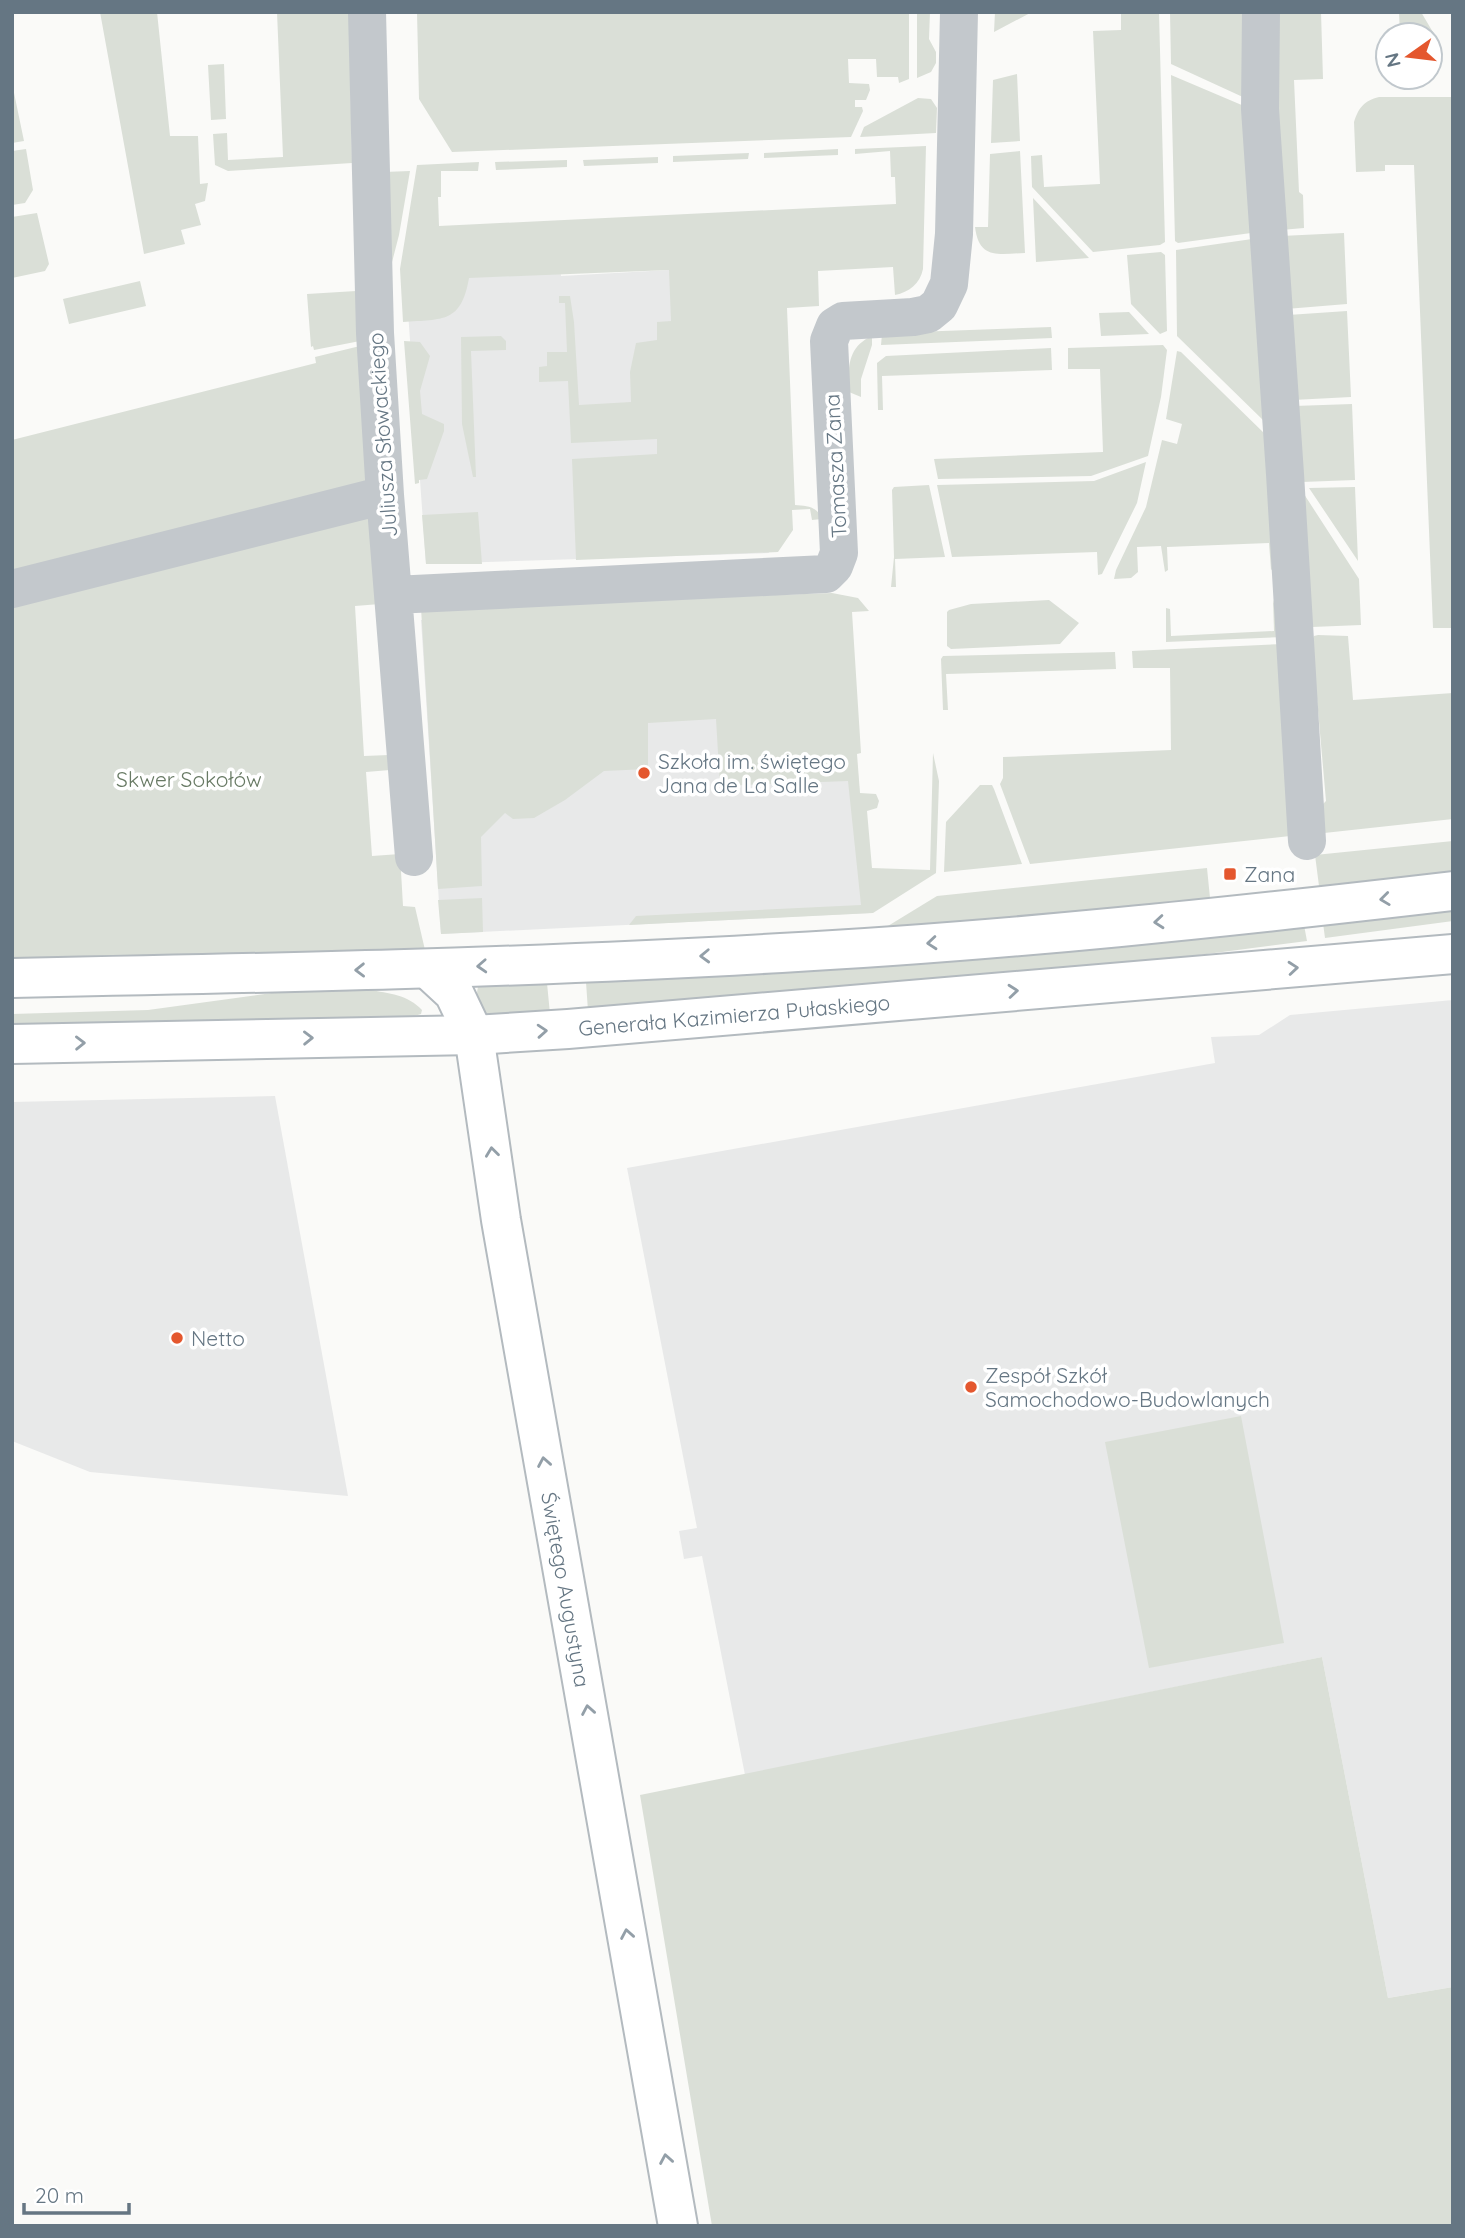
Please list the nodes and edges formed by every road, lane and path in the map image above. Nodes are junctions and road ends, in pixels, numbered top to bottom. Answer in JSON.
{"nodes":[{"id":1,"x":367,"y":12,"type":"edge"},
{"id":2,"x":959,"y":12,"type":"edge"},
{"id":3,"x":1261,"y":12,"type":"edge"},
{"id":4,"x":385,"y":495,"type":"junction"},
{"id":5,"x":12,"y":589,"type":"edge"},
{"id":6,"x":394,"y":595,"type":"junction"},
{"id":7,"x":1307,"y":841,"type":"dead end"},
{"id":8,"x":414,"y":857,"type":"dead end"},
{"id":9,"x":1453,"y":891,"type":"edge"},
{"id":10,"x":1453,"y":954,"type":"edge"},
{"id":11,"x":428,"y":968,"type":"junction"},
{"id":12,"x":12,"y":978,"type":"edge"},
{"id":13,"x":474,"y":1035,"type":"junction"},
{"id":14,"x":12,"y":1044,"type":"edge"},
{"id":15,"x":678,"y":2226,"type":"edge"}],
"edges":[{"from":1,"to":4,"type":"street","name":"Juliusza Słowackiego"},
{"from":2,"to":6,"type":"street","name":"Tomasza Zana"},
{"from":3,"to":7,"type":"street"},
{"from":4,"to":5,"type":"street"},
{"from":4,"to":6,"type":"street","name":"Juliusza Słowackiego"},
{"from":6,"to":8,"type":"street","name":"Juliusza Słowackiego"},
{"from":9,"to":11,"type":"main road","one_way":true},
{"from":13,"to":10,"type":"main road","name":"Generała Kazimierza Pułaskiego","one_way":true},
{"from":11,"to":12,"type":"main road","one_way":true},
{"from":11,"to":13,"type":"main road","name":"Świętego Augustyna"},
{"from":14,"to":13,"type":"main road","name":"Generała Kazimierza Pułaskiego","one_way":true},
{"from":15,"to":13,"type":"main road","name":"Świętego Augustyna","one_way":true}]}
